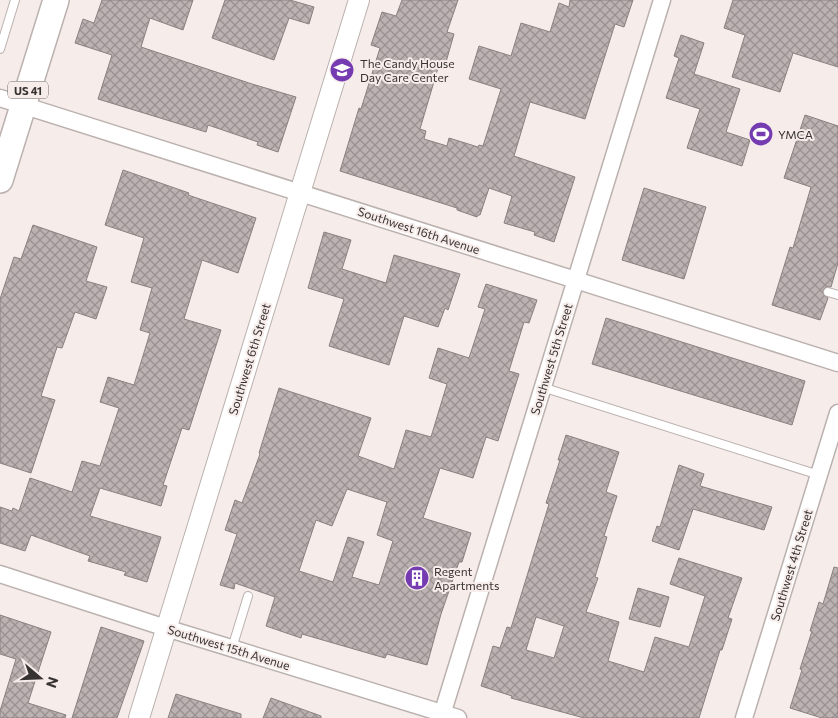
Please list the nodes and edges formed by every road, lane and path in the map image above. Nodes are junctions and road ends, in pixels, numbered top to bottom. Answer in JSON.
{"nodes":[{"id":1,"x":15,"y":0,"type":"edge"},
{"id":2,"x":56,"y":0,"type":"edge"},
{"id":3,"x":360,"y":0,"type":"edge"},
{"id":4,"x":662,"y":0,"type":"edge"},
{"id":5,"x":0,"y":49,"type":"edge"},
{"id":6,"x":11,"y":102,"type":"edge"},
{"id":7,"x":0,"y":180,"type":"edge"},
{"id":8,"x":300,"y":193,"type":"junction"},
{"id":9,"x":575,"y":280,"type":"junction"},
{"id":10,"x":828,"y":292,"type":"dead end"},
{"id":11,"x":838,"y":295,"type":"edge"},
{"id":12,"x":838,"y":363,"type":"edge"},
{"id":13,"x":542,"y":387,"type":"junction"},
{"id":14,"x":838,"y":413,"type":"edge"},
{"id":15,"x":819,"y":475,"type":"junction"},
{"id":16,"x":0,"y":574,"type":"edge"},
{"id":17,"x":248,"y":596,"type":"dead end"},
{"id":18,"x":166,"y":628,"type":"junction"},
{"id":19,"x":232,"y":648,"type":"junction"},
{"id":20,"x":447,"y":716,"type":"edge"},
{"id":21,"x":139,"y":718,"type":"edge"},
{"id":22,"x":744,"y":718,"type":"edge"}],
"edges":[{"from":1,"to":5,"type":"lane"},
{"from":2,"to":6,"type":"main road","number":"US 41"},
{"from":3,"to":8,"type":"street","name":"Southwest 6th Street"},
{"from":4,"to":9,"type":"street","name":"Southwest 5th Street"},
{"from":6,"to":7,"type":"main road","number":"US 41"},
{"from":6,"to":8,"type":"street","name":"Southwest 16th Avenue"},
{"from":8,"to":9,"type":"street","name":"Southwest 16th Avenue"},
{"from":8,"to":18,"type":"street","name":"Southwest 6th Street"},
{"from":9,"to":12,"type":"street","name":"Southwest 16th Avenue"},
{"from":9,"to":13,"type":"street","name":"Southwest 5th Street"},
{"from":10,"to":11,"type":"lane"},
{"from":13,"to":15,"type":"lane"},
{"from":13,"to":20,"type":"street","name":"Southwest 5th Street"},
{"from":14,"to":15,"type":"street","name":"Southwest 4th Street"},
{"from":15,"to":22,"type":"street","name":"Southwest 4th Street"},
{"from":16,"to":18,"type":"street","name":"Southwest 15th Avenue"},
{"from":17,"to":19,"type":"lane"},
{"from":18,"to":19,"type":"street","name":"Southwest 15th Avenue"},
{"from":18,"to":21,"type":"street","name":"Southwest 6th Street"},
{"from":19,"to":20,"type":"street","name":"Southwest 15th Avenue"}]}
